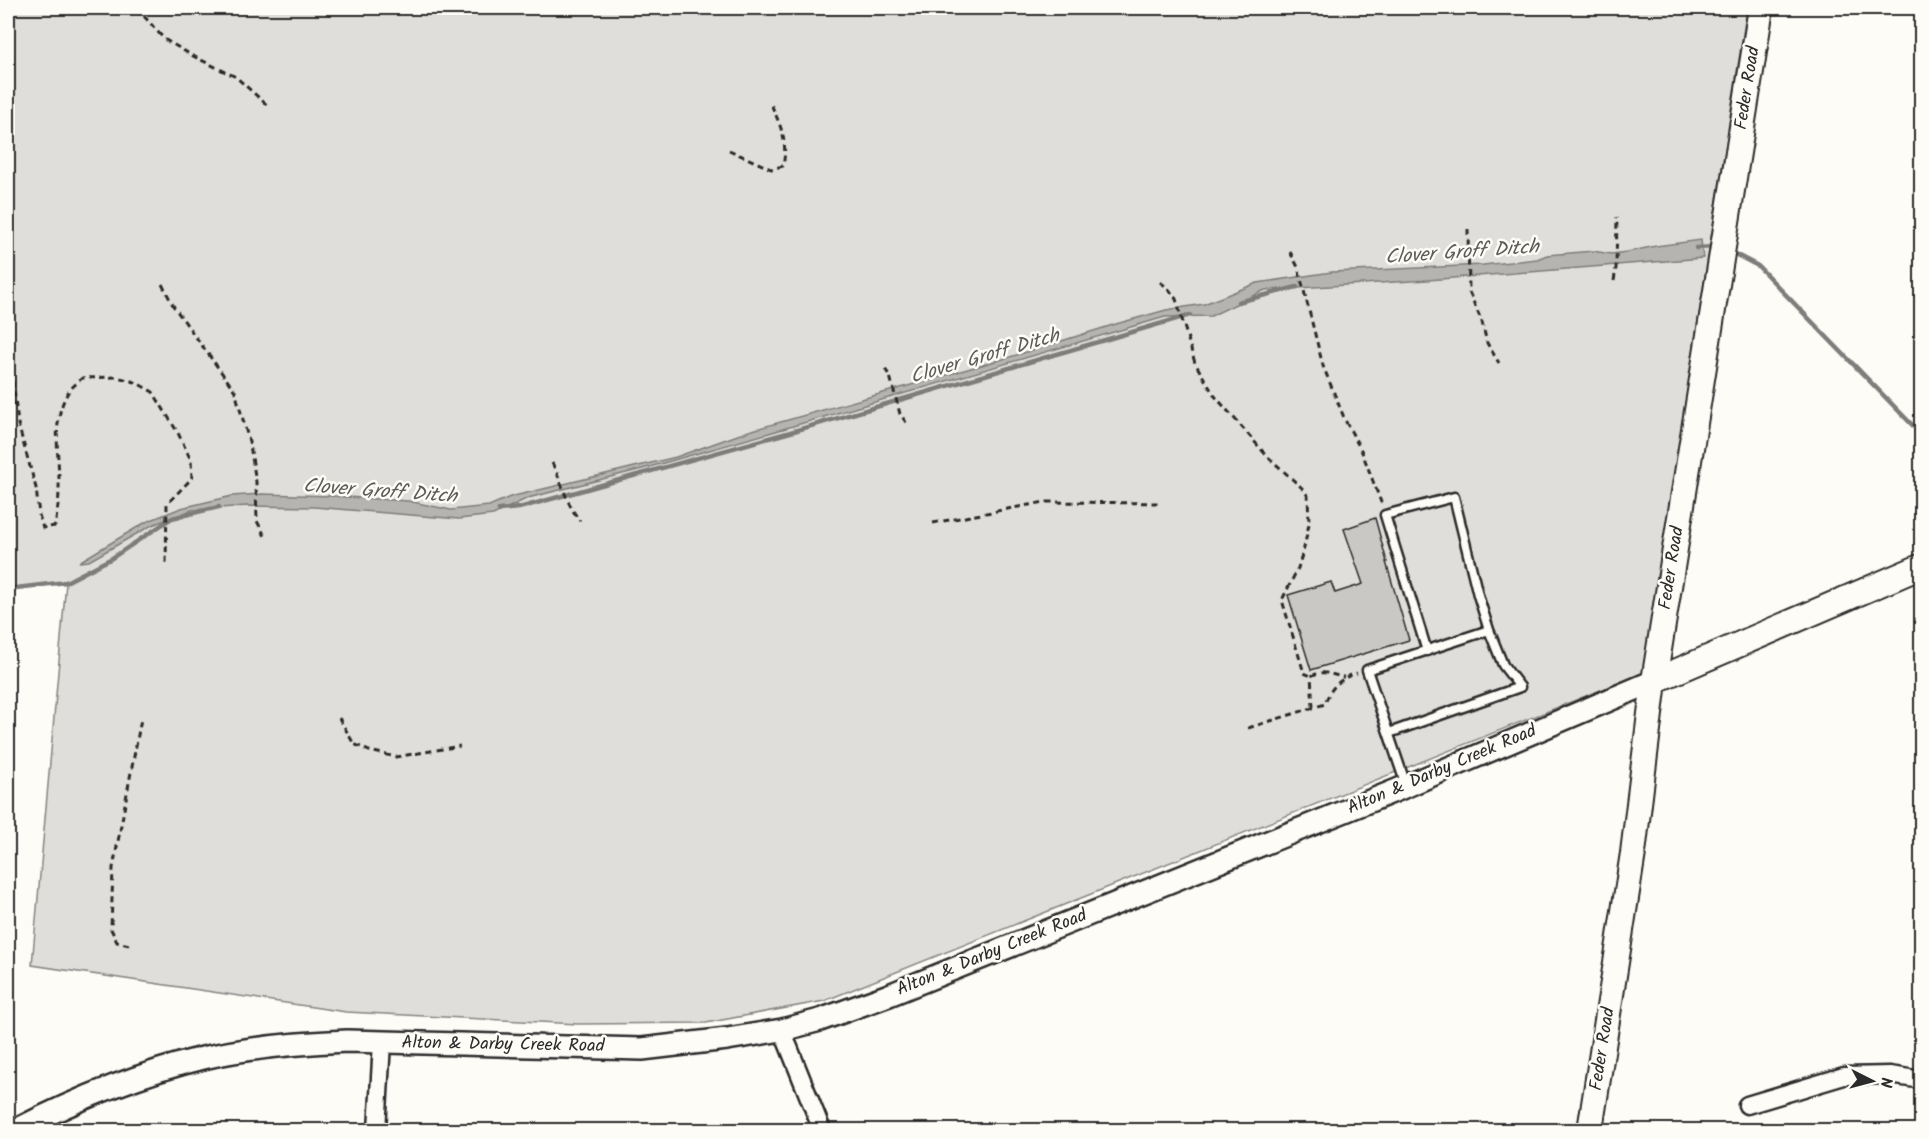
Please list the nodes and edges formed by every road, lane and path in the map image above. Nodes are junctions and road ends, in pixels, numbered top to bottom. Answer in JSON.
{"nodes":[{"id":1,"x":137,"y":8,"type":"edge"},
{"id":2,"x":1761,"y":8,"type":"edge"},
{"id":3,"x":771,"y":104,"type":"dead end"},
{"id":4,"x":268,"y":106,"type":"dead end"},
{"id":5,"x":729,"y":150,"type":"dead end"},
{"id":6,"x":1617,"y":217,"type":"dead end"},
{"id":7,"x":1468,"y":229,"type":"dead end"},
{"id":8,"x":1290,"y":252,"type":"dead end"},
{"id":9,"x":1614,"y":281,"type":"dead end"},
{"id":10,"x":1160,"y":282,"type":"dead end"},
{"id":11,"x":162,"y":284,"type":"dead end"},
{"id":12,"x":1499,"y":363,"type":"dead end"},
{"id":13,"x":885,"y":369,"type":"dead end"},
{"id":14,"x":13,"y":381,"type":"dead end"},
{"id":15,"x":908,"y":425,"type":"dead end"},
{"id":16,"x":552,"y":463,"type":"dead end"},
{"id":17,"x":1162,"y":502,"type":"dead end"},
{"id":18,"x":1385,"y":515,"type":"junction"},
{"id":19,"x":580,"y":521,"type":"dead end"},
{"id":20,"x":933,"y":523,"type":"dead end"},
{"id":21,"x":266,"y":538,"type":"dead end"},
{"id":22,"x":166,"y":563,"type":"dead end"},
{"id":23,"x":1922,"y":566,"type":"edge"},
{"id":24,"x":1489,"y":630,"type":"junction"},
{"id":25,"x":1427,"y":651,"type":"junction"},
{"id":26,"x":1367,"y":670,"type":"junction"},
{"id":27,"x":1311,"y":676,"type":"junction"},
{"id":28,"x":1344,"y":677,"type":"junction"},
{"id":29,"x":1654,"y":681,"type":"junction"},
{"id":30,"x":1313,"y":707,"type":"junction"},
{"id":31,"x":339,"y":718,"type":"dead end"},
{"id":32,"x":141,"y":719,"type":"dead end"},
{"id":33,"x":1248,"y":728,"type":"dead end"},
{"id":34,"x":1389,"y":733,"type":"junction"},
{"id":35,"x":460,"y":746,"type":"dead end"},
{"id":36,"x":1406,"y":786,"type":"junction"},
{"id":37,"x":129,"y":945,"type":"dead end"},
{"id":38,"x":782,"y":1030,"type":"junction"},
{"id":39,"x":382,"y":1042,"type":"junction"},
{"id":40,"x":1922,"y":1080,"type":"edge"},
{"id":41,"x":1748,"y":1105,"type":"dead end"},
{"id":42,"x":16,"y":1131,"type":"edge"},
{"id":43,"x":377,"y":1131,"type":"edge"},
{"id":44,"x":822,"y":1131,"type":"edge"},
{"id":45,"x":1590,"y":1131,"type":"edge"}],
"edges":[{"from":1,"to":4,"type":"path"},
{"from":2,"to":29,"type":"main road","name":"Feder Road"},
{"from":3,"to":5,"type":"path"},
{"from":6,"to":9,"type":"path"},
{"from":7,"to":12,"type":"path"},
{"from":8,"to":18,"type":"path"},
{"from":10,"to":27,"type":"path"},
{"from":11,"to":21,"type":"path"},
{"from":13,"to":15,"type":"path"},
{"from":14,"to":22,"type":"path"},
{"from":16,"to":19,"type":"path"},
{"from":17,"to":20,"type":"path"},
{"from":18,"to":24,"type":"lane"},
{"from":18,"to":25,"type":"lane"},
{"from":23,"to":29,"type":"main road","name":"Alton & Darby Creek Road"},
{"from":24,"to":25,"type":"lane"},
{"from":24,"to":34,"type":"lane"},
{"from":25,"to":26,"type":"lane"},
{"from":26,"to":28,"type":"path"},
{"from":26,"to":34,"type":"lane"},
{"from":27,"to":28,"type":"path"},
{"from":27,"to":30,"type":"path"},
{"from":28,"to":30,"type":"path"},
{"from":29,"to":36,"type":"street","name":"Alton & Darby Creek Road"},
{"from":29,"to":45,"type":"main road","name":"Feder Road"},
{"from":30,"to":33,"type":"path"},
{"from":31,"to":35,"type":"path"},
{"from":32,"to":37,"type":"path"},
{"from":34,"to":36,"type":"lane"},
{"from":36,"to":38,"type":"street","name":"Alton & Darby Creek Road"},
{"from":38,"to":39,"type":"street","name":"Alton & Darby Creek Road"},
{"from":38,"to":44,"type":"street"},
{"from":39,"to":42,"type":"street","name":"Alton & Darby Creek Road"},
{"from":39,"to":43,"type":"street"},
{"from":40,"to":41,"type":"street"}]}
